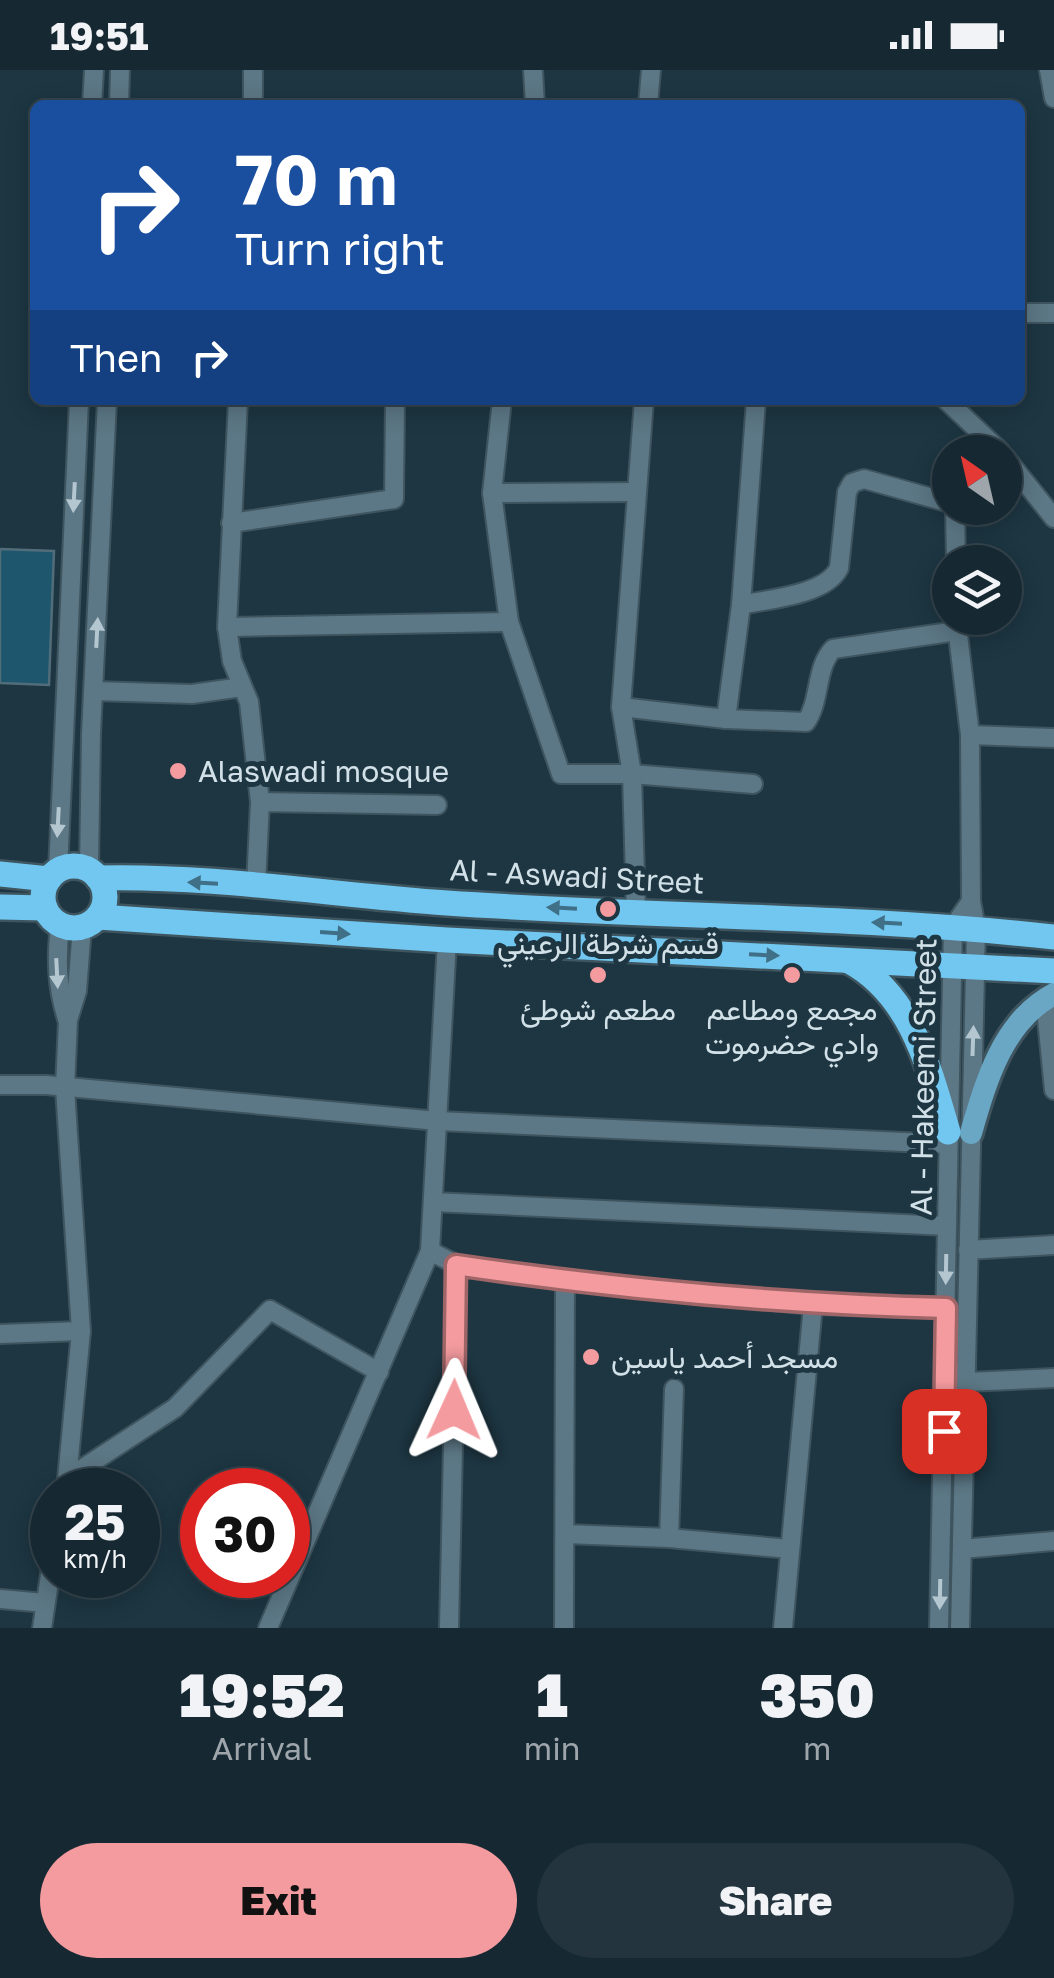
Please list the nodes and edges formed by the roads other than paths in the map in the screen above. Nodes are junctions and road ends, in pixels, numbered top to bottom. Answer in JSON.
{"nodes":[{"id":1,"x":94,"y":70,"type":"edge"},
{"id":2,"x":120,"y":70,"type":"edge"},
{"id":3,"x":253,"y":70,"type":"edge"},
{"id":4,"x":534,"y":70,"type":"edge"},
{"id":5,"x":652,"y":70,"type":"edge"},
{"id":6,"x":1050,"y":70,"type":"edge"},
{"id":7,"x":1054,"y":98,"type":"edge"},
{"id":8,"x":92,"y":100,"type":"edge"},
{"id":9,"x":119,"y":100,"type":"edge"},
{"id":10,"x":252,"y":100,"type":"edge"},
{"id":11,"x":535,"y":100,"type":"edge"},
{"id":12,"x":649,"y":100,"type":"edge"},
{"id":13,"x":1025,"y":313,"type":"edge"},
{"id":14,"x":1054,"y":313,"type":"edge"},
{"id":15,"x":79,"y":405,"type":"edge"},
{"id":16,"x":107,"y":405,"type":"edge"},
{"id":17,"x":238,"y":405,"type":"edge"},
{"id":18,"x":394,"y":405,"type":"edge"},
{"id":19,"x":501,"y":405,"type":"edge"},
{"id":20,"x":644,"y":405,"type":"edge"},
{"id":21,"x":756,"y":405,"type":"edge"},
{"id":22,"x":951,"y":405,"type":"edge"},
{"id":23,"x":982,"y":435,"type":"edge"},
{"id":24,"x":1022,"y":478,"type":"edge"},
{"id":25,"x":1025,"y":482,"type":"junction"},
{"id":26,"x":1022,"y":483,"type":"edge"},
{"id":27,"x":637,"y":492,"type":"junction"},
{"id":28,"x":492,"y":494,"type":"junction"},
{"id":29,"x":932,"y":499,"type":"edge"},
{"id":30,"x":1054,"y":518,"type":"edge"},
{"id":31,"x":231,"y":523,"type":"junction"},
{"id":32,"x":741,"y":605,"type":"junction"},
{"id":33,"x":509,"y":622,"type":"junction"},
{"id":34,"x":228,"y":627,"type":"junction"},
{"id":35,"x":932,"y":629,"type":"edge"},
{"id":36,"x":957,"y":635,"type":"edge"},
{"id":37,"x":242,"y":687,"type":"junction"},
{"id":38,"x":94,"y":690,"type":"junction"},
{"id":39,"x":621,"y":707,"type":"junction"},
{"id":40,"x":726,"y":719,"type":"junction"},
{"id":41,"x":970,"y":735,"type":"junction"},
{"id":42,"x":1054,"y":738,"type":"edge"},
{"id":43,"x":632,"y":774,"type":"junction"},
{"id":44,"x":754,"y":784,"type":"dead end"},
{"id":45,"x":260,"y":802,"type":"junction"},
{"id":46,"x":437,"y":805,"type":"dead end"},
{"id":47,"x":0,"y":874,"type":"edge"},
{"id":48,"x":94,"y":874,"type":"junction"},
{"id":49,"x":53,"y":875,"type":"junction"},
{"id":50,"x":256,"y":885,"type":"junction"},
{"id":51,"x":0,"y":907,"type":"edge"},
{"id":52,"x":636,"y":912,"type":"junction"},
{"id":53,"x":71,"y":919,"type":"junction"},
{"id":54,"x":964,"y":928,"type":"junction"},
{"id":55,"x":1054,"y":937,"type":"edge"},
{"id":56,"x":447,"y":940,"type":"junction"},
{"id":57,"x":844,"y":959,"type":"junction"},
{"id":58,"x":964,"y":967,"type":"junction"},
{"id":59,"x":1054,"y":971,"type":"edge"},
{"id":60,"x":1050,"y":996,"type":"edge"},
{"id":61,"x":0,"y":1085,"type":"edge"},
{"id":62,"x":65,"y":1088,"type":"junction"},
{"id":63,"x":1054,"y":1090,"type":"edge"},
{"id":64,"x":438,"y":1120,"type":"junction"},
{"id":65,"x":956,"y":1136,"type":"junction"},
{"id":66,"x":433,"y":1202,"type":"junction"},
{"id":67,"x":947,"y":1226,"type":"junction"},
{"id":68,"x":1054,"y":1245,"type":"edge"},
{"id":69,"x":968,"y":1250,"type":"junction"},
{"id":70,"x":430,"y":1251,"type":"junction"},
{"id":71,"x":456,"y":1265,"type":"junction"},
{"id":72,"x":565,"y":1281,"type":"junction"},
{"id":73,"x":813,"y":1304,"type":"junction"},
{"id":74,"x":946,"y":1308,"type":"junction"},
{"id":75,"x":81,"y":1331,"type":"junction"},
{"id":76,"x":0,"y":1334,"type":"edge"},
{"id":77,"x":378,"y":1372,"type":"junction"},
{"id":78,"x":1054,"y":1378,"type":"edge"},
{"id":79,"x":966,"y":1382,"type":"junction"},
{"id":80,"x":674,"y":1389,"type":"dead end"},
{"id":81,"x":68,"y":1468,"type":"edge"},
{"id":82,"x":90,"y":1468,"type":"edge"},
{"id":83,"x":565,"y":1534,"type":"junction"},
{"id":84,"x":669,"y":1538,"type":"junction"},
{"id":85,"x":1054,"y":1540,"type":"edge"},
{"id":86,"x":962,"y":1549,"type":"junction"},
{"id":87,"x":790,"y":1550,"type":"junction"},
{"id":88,"x":46,"y":1598,"type":"edge"},
{"id":89,"x":0,"y":1599,"type":"edge"},
{"id":90,"x":45,"y":1603,"type":"junction"},
{"id":91,"x":271,"y":1627,"type":"edge"},
{"id":92,"x":42,"y":1628,"type":"edge"},
{"id":93,"x":449,"y":1628,"type":"edge"},
{"id":94,"x":564,"y":1628,"type":"edge"},
{"id":95,"x":783,"y":1628,"type":"edge"},
{"id":96,"x":940,"y":1628,"type":"edge"},
{"id":97,"x":960,"y":1628,"type":"edge"}],
"edges":[{"from":1,"to":8,"type":"street"},
{"from":2,"to":9,"type":"street"},
{"from":3,"to":10,"type":"street"},
{"from":4,"to":11,"type":"street"},
{"from":5,"to":12,"type":"street"},
{"from":6,"to":7,"type":"street"},
{"from":13,"to":14,"type":"street"},
{"from":15,"to":49,"type":"street","one_way":true},
{"from":38,"to":16,"type":"street","one_way":true},
{"from":17,"to":31,"type":"street"},
{"from":18,"to":31,"type":"street"},
{"from":19,"to":28,"type":"street"},
{"from":20,"to":27,"type":"street"},
{"from":21,"to":32,"type":"street"},
{"from":22,"to":23,"type":"street"},
{"from":24,"to":25,"type":"street"},
{"from":25,"to":26,"type":"street"},
{"from":25,"to":30,"type":"street"},
{"from":27,"to":28,"type":"street"},
{"from":27,"to":39,"type":"street"},
{"from":28,"to":33,"type":"street"},
{"from":29,"to":32,"type":"street"},
{"from":31,"to":34,"type":"street"},
{"from":32,"to":40,"type":"street"},
{"from":33,"to":34,"type":"street"},
{"from":33,"to":43,"type":"street"},
{"from":34,"to":37,"type":"street"},
{"from":35,"to":40,"type":"street"},
{"from":36,"to":41,"type":"street","name":"Al - Hakeemi Street"},
{"from":37,"to":38,"type":"street"},
{"from":37,"to":45,"type":"street"},
{"from":38,"to":48,"type":"street"},
{"from":39,"to":40,"type":"street"},
{"from":39,"to":43,"type":"street"},
{"from":41,"to":42,"type":"street"},
{"from":41,"to":54,"type":"street","name":"Al - Hakeemi Street"},
{"from":43,"to":44,"type":"street"},
{"from":43,"to":52,"type":"street"},
{"from":45,"to":46,"type":"street"},
{"from":45,"to":50,"type":"street"},
{"from":47,"to":49,"type":"highway"},
{"from":48,"to":49,"type":"highway"},
{"from":50,"to":48,"type":"highway","name":"Al - Aswadi Street","one_way":true},
{"from":48,"to":53,"type":"highway"},
{"from":49,"to":53,"type":"highway"},
{"from":52,"to":50,"type":"highway","name":"Al - Aswadi Street","one_way":true},
{"from":51,"to":53,"type":"highway"},
{"from":54,"to":52,"type":"highway","name":"Al - Aswadi Street","one_way":true},
{"from":53,"to":56,"type":"highway","one_way":true},
{"from":53,"to":62,"type":"street"},
{"from":54,"to":55,"type":"highway","name":"Al - Aswadi Street"},
{"from":54,"to":58,"type":"street","name":"Al - Hakeemi Street"},
{"from":56,"to":57,"type":"highway","one_way":true},
{"from":56,"to":64,"type":"street"},
{"from":57,"to":58,"type":"highway"},
{"from":57,"to":65,"type":"highway"},
{"from":58,"to":59,"type":"highway"},
{"from":58,"to":65,"type":"street","name":"Al - Hakeemi Street"},
{"from":60,"to":63,"type":"street"},
{"from":60,"to":65,"type":"main road"},
{"from":61,"to":62,"type":"street"},
{"from":62,"to":64,"type":"street"},
{"from":62,"to":75,"type":"street"},
{"from":64,"to":65,"type":"street"},
{"from":64,"to":66,"type":"street"},
{"from":65,"to":67,"type":"street","name":"Al - Hakeemi Street"},
{"from":65,"to":69,"type":"street","name":"Al - Hakeemi Street"},
{"from":66,"to":67,"type":"street"},
{"from":66,"to":70,"type":"street"},
{"from":67,"to":74,"type":"street","name":"Al - Hakeemi Street","one_way":true},
{"from":68,"to":69,"type":"street"},
{"from":69,"to":79,"type":"street","name":"Al - Hakeemi Street"},
{"from":70,"to":71,"type":"street"},
{"from":70,"to":77,"type":"street"},
{"from":71,"to":72,"type":"street"},
{"from":71,"to":93,"type":"street"},
{"from":72,"to":73,"type":"street"},
{"from":72,"to":83,"type":"street"},
{"from":73,"to":74,"type":"street"},
{"from":73,"to":87,"type":"street"},
{"from":74,"to":96,"type":"street","name":"Al - Hakeemi Street","one_way":true},
{"from":75,"to":76,"type":"street"},
{"from":75,"to":81,"type":"street"},
{"from":77,"to":82,"type":"street"},
{"from":77,"to":91,"type":"street"},
{"from":78,"to":79,"type":"street"},
{"from":79,"to":86,"type":"street","name":"Al - Hakeemi Street"},
{"from":80,"to":84,"type":"street"},
{"from":83,"to":84,"type":"street"},
{"from":83,"to":94,"type":"street"},
{"from":84,"to":87,"type":"street"},
{"from":85,"to":86,"type":"street"},
{"from":86,"to":97,"type":"street","name":"Al - Hakeemi Street"},
{"from":87,"to":95,"type":"street"},
{"from":88,"to":90,"type":"street"},
{"from":89,"to":90,"type":"street"},
{"from":90,"to":92,"type":"street"}]}
